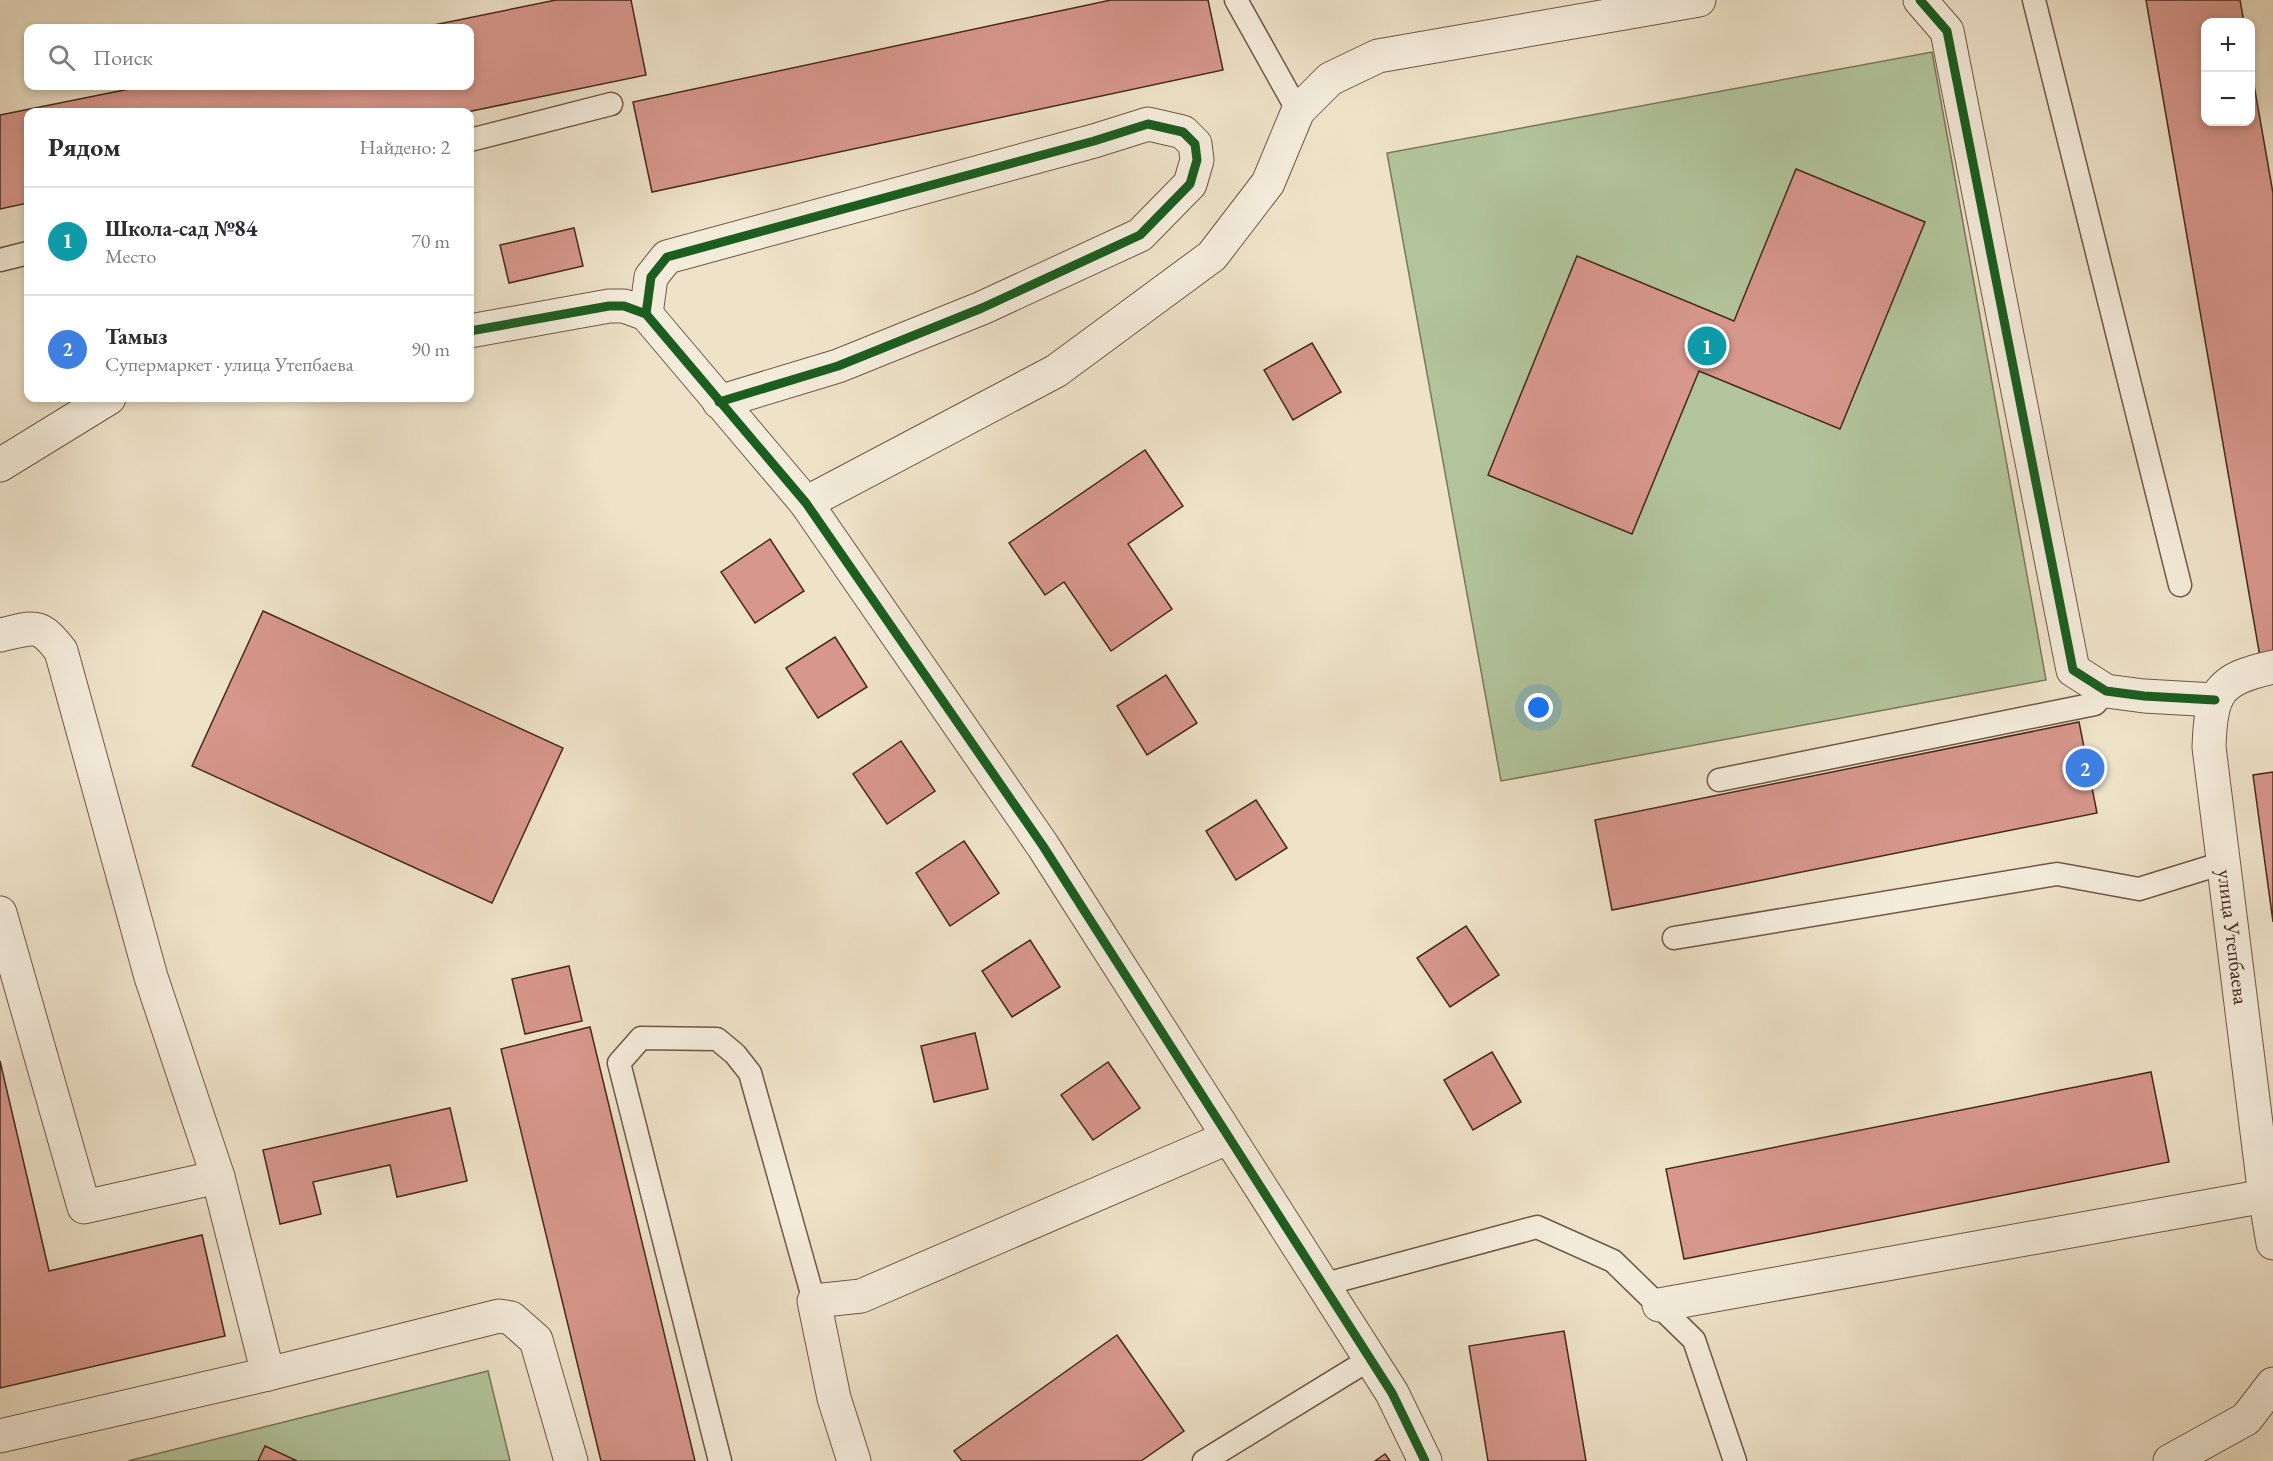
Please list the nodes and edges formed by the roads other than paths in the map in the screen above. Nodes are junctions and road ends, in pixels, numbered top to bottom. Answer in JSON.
{"nodes":[{"id":1,"x":1236,"y":0,"type":"edge"},
{"id":2,"x":1699,"y":0,"type":"edge"},
{"id":3,"x":1920,"y":0,"type":"edge"},
{"id":4,"x":2034,"y":0,"type":"edge"},
{"id":5,"x":611,"y":104,"type":"dead end"},
{"id":6,"x":1298,"y":111,"type":"junction"},
{"id":7,"x":474,"y":139,"type":"edge"},
{"id":8,"x":24,"y":254,"type":"edge"},
{"id":9,"x":0,"y":260,"type":"edge"},
{"id":10,"x":646,"y":314,"type":"junction"},
{"id":11,"x":474,"y":330,"type":"edge"},
{"id":12,"x":102,"y":402,"type":"edge"},
{"id":13,"x":719,"y":402,"type":"junction"},
{"id":14,"x":0,"y":465,"type":"edge"},
{"id":15,"x":806,"y":504,"type":"junction"},
{"id":16,"x":2180,"y":585,"type":"dead end"},
{"id":17,"x":0,"y":635,"type":"edge"},
{"id":18,"x":2273,"y":667,"type":"edge"},
{"id":19,"x":2106,"y":691,"type":"junction"},
{"id":20,"x":2215,"y":700,"type":"junction"},
{"id":21,"x":1719,"y":780,"type":"dead end"},
{"id":22,"x":2223,"y":863,"type":"junction"},
{"id":23,"x":0,"y":913,"type":"edge"},
{"id":24,"x":1674,"y":938,"type":"dead end"},
{"id":25,"x":1227,"y":1138,"type":"junction"},
{"id":26,"x":218,"y":1177,"type":"junction"},
{"id":27,"x":2265,"y":1196,"type":"junction"},
{"id":28,"x":2273,"y":1243,"type":"edge"},
{"id":29,"x":1322,"y":1284,"type":"junction"},
{"id":30,"x":814,"y":1301,"type":"junction"},
{"id":31,"x":1659,"y":1305,"type":"junction"},
{"id":32,"x":1370,"y":1359,"type":"junction"},
{"id":33,"x":268,"y":1374,"type":"junction"},
{"id":34,"x":2273,"y":1384,"type":"edge"},
{"id":35,"x":0,"y":1436,"type":"edge"},
{"id":36,"x":571,"y":1461,"type":"edge"},
{"id":37,"x":720,"y":1461,"type":"edge"},
{"id":38,"x":854,"y":1461,"type":"edge"},
{"id":39,"x":1204,"y":1461,"type":"edge"},
{"id":40,"x":1425,"y":1461,"type":"edge"},
{"id":41,"x":1735,"y":1461,"type":"edge"},
{"id":42,"x":2170,"y":1461,"type":"edge"}],
"edges":[{"from":1,"to":6,"type":"lane"},
{"from":2,"to":6,"type":"street"},
{"from":3,"to":19,"type":"street"},
{"from":4,"to":16,"type":"lane"},
{"from":5,"to":7,"type":"lane"},
{"from":6,"to":15,"type":"street"},
{"from":8,"to":9,"type":"lane"},
{"from":10,"to":11,"type":"street"},
{"from":10,"to":13,"type":"street"},
{"from":10,"to":13,"type":"street"},
{"from":12,"to":14,"type":"street"},
{"from":13,"to":15,"type":"street"},
{"from":15,"to":25,"type":"street"},
{"from":17,"to":26,"type":"street"},
{"from":18,"to":20,"type":"street"},
{"from":19,"to":20,"type":"street"},
{"from":19,"to":21,"type":"lane"},
{"from":20,"to":22,"type":"street","name":"улица Утепбаева"},
{"from":22,"to":24,"type":"lane"},
{"from":22,"to":27,"type":"street","name":"улица Утепбаева"},
{"from":23,"to":26,"type":"street"},
{"from":25,"to":29,"type":"street"},
{"from":25,"to":30,"type":"street"},
{"from":26,"to":33,"type":"street"},
{"from":27,"to":28,"type":"street","name":"улица Утепбаева"},
{"from":27,"to":31,"type":"street"},
{"from":29,"to":31,"type":"lane"},
{"from":29,"to":32,"type":"street"},
{"from":30,"to":37,"type":"lane"},
{"from":30,"to":38,"type":"street"},
{"from":31,"to":41,"type":"lane"},
{"from":32,"to":39,"type":"lane"},
{"from":32,"to":40,"type":"street"},
{"from":33,"to":35,"type":"street"},
{"from":33,"to":36,"type":"street"},
{"from":34,"to":42,"type":"street"}]}
